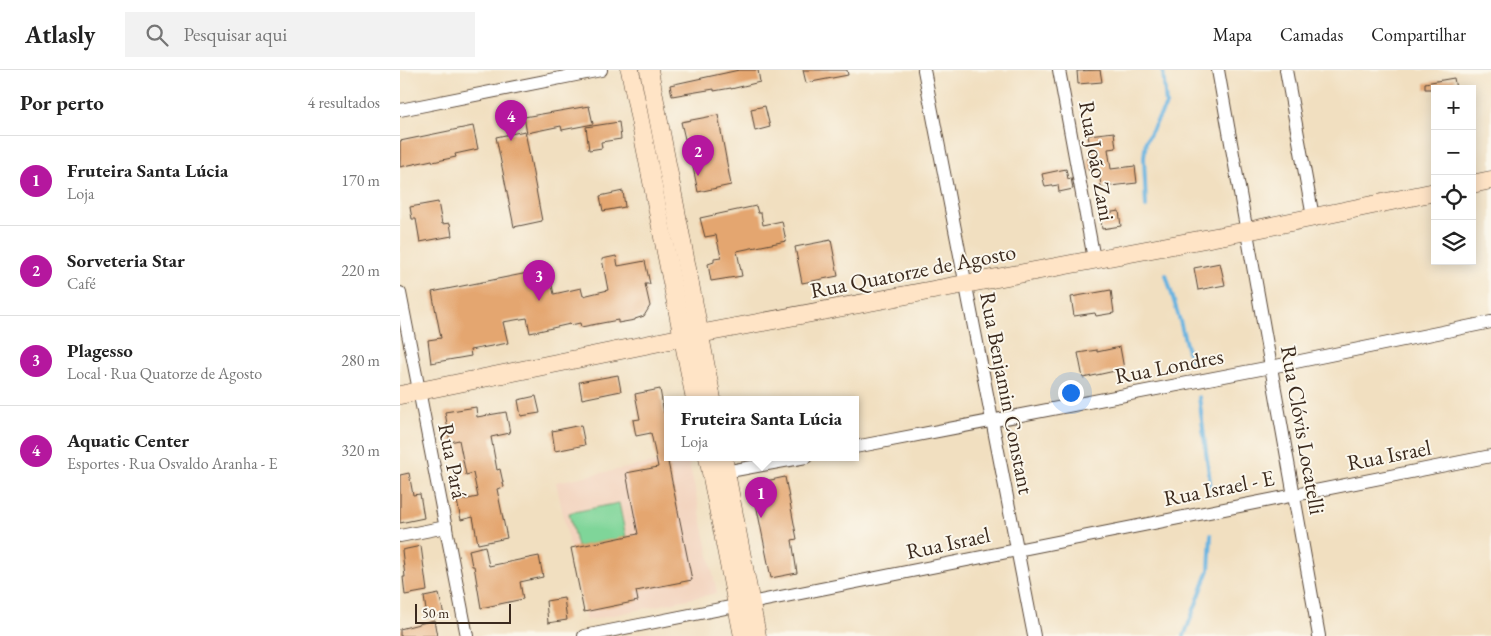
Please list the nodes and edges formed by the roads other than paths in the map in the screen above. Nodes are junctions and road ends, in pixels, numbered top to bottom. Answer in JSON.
{"nodes":[{"id":1,"x":601,"y":70,"type":"edge"},
{"id":2,"x":630,"y":70,"type":"edge"},
{"id":3,"x":650,"y":70,"type":"edge"},
{"id":4,"x":924,"y":70,"type":"edge"},
{"id":5,"x":1060,"y":70,"type":"edge"},
{"id":6,"x":1218,"y":70,"type":"edge"},
{"id":7,"x":1286,"y":70,"type":"edge"},
{"id":8,"x":400,"y":110,"type":"edge"},
{"id":9,"x":1491,"y":180,"type":"edge"},
{"id":10,"x":1476,"y":183,"type":"edge"},
{"id":11,"x":1431,"y":193,"type":"edge"},
{"id":12,"x":1313,"y":217,"type":"junction"},
{"id":13,"x":1248,"y":231,"type":"junction"},
{"id":14,"x":1094,"y":259,"type":"junction"},
{"id":15,"x":965,"y":284,"type":"junction"},
{"id":16,"x":400,"y":293,"type":"edge"},
{"id":17,"x":1491,"y":322,"type":"edge"},
{"id":18,"x":693,"y":337,"type":"junction"},
{"id":19,"x":1271,"y":367,"type":"junction"},
{"id":20,"x":419,"y":391,"type":"junction"},
{"id":21,"x":400,"y":395,"type":"edge"},
{"id":22,"x":695,"y":396,"type":"edge"},
{"id":23,"x":711,"y":396,"type":"edge"},
{"id":24,"x":992,"y":421,"type":"junction"},
{"id":25,"x":859,"y":446,"type":"edge"},
{"id":26,"x":1491,"y":456,"type":"edge"},
{"id":27,"x":775,"y":461,"type":"edge"},
{"id":28,"x":721,"y":468,"type":"edge"},
{"id":29,"x":1294,"y":494,"type":"junction"},
{"id":30,"x":1153,"y":522,"type":"joint"},
{"id":31,"x":446,"y":527,"type":"junction"},
{"id":32,"x":400,"y":536,"type":"edge"},
{"id":33,"x":1017,"y":549,"type":"junction"},
{"id":34,"x":745,"y":605,"type":"junction"},
{"id":35,"x":467,"y":636,"type":"edge"},
{"id":36,"x":584,"y":636,"type":"edge"},
{"id":37,"x":743,"y":636,"type":"edge"},
{"id":38,"x":757,"y":636,"type":"edge"},
{"id":39,"x":1034,"y":636,"type":"edge"},
{"id":40,"x":1319,"y":636,"type":"edge"}],
"edges":[{"from":1,"to":8,"type":"street"},
{"from":2,"to":18,"type":"street"},
{"from":3,"to":18,"type":"street"},
{"from":4,"to":15,"type":"street","name":"Rua Benjamin Constant"},
{"from":5,"to":14,"type":"street","name":"Rua João Zani"},
{"from":6,"to":13,"type":"street","name":"Rua Clóvis Locatelli"},
{"from":7,"to":12,"type":"street"},
{"from":9,"to":10,"type":"street"},
{"from":11,"to":12,"type":"street","name":"Rua Quatorze de Agosto"},
{"from":12,"to":13,"type":"street","name":"Rua Quatorze de Agosto"},
{"from":13,"to":14,"type":"street","name":"Rua Quatorze de Agosto"},
{"from":13,"to":19,"type":"street","name":"Rua Clóvis Locatelli"},
{"from":14,"to":15,"type":"street","name":"Rua Quatorze de Agosto"},
{"from":15,"to":18,"type":"street","name":"Rua Quatorze de Agosto"},
{"from":15,"to":24,"type":"street","name":"Rua Benjamin Constant"},
{"from":16,"to":20,"type":"street","name":"Rua Pará"},
{"from":17,"to":19,"type":"street","name":"Rua Londres"},
{"from":18,"to":20,"type":"street","name":"Rua Quatorze de Agosto"},
{"from":18,"to":22,"type":"street"},
{"from":18,"to":23,"type":"street"},
{"from":19,"to":24,"type":"street","name":"Rua Londres"},
{"from":19,"to":29,"type":"street","name":"Rua Clóvis Locatelli"},
{"from":20,"to":21,"type":"street","name":"Rua Quatorze de Agosto"},
{"from":20,"to":31,"type":"street","name":"Rua Pará"},
{"from":24,"to":25,"type":"street","name":"Rua Londres"},
{"from":24,"to":33,"type":"street","name":"Rua Benjamin Constant"},
{"from":26,"to":29,"type":"street","name":"Rua Israel"},
{"from":27,"to":28,"type":"street"},
{"from":28,"to":34,"type":"street"},
{"from":29,"to":30,"type":"street","name":"Rua Israel - E"},
{"from":29,"to":40,"type":"street","name":"Rua Clóvis Locatelli"},
{"from":30,"to":33,"type":"street","name":"Rua Israel"},
{"from":31,"to":32,"type":"street"},
{"from":31,"to":35,"type":"street","name":"Rua Pará"},
{"from":33,"to":34,"type":"street","name":"Rua Israel"},
{"from":33,"to":39,"type":"street","name":"Rua Benjamin Constant"},
{"from":34,"to":36,"type":"street","name":"Rua Israel"},
{"from":34,"to":37,"type":"street"},
{"from":34,"to":38,"type":"street"}]}
